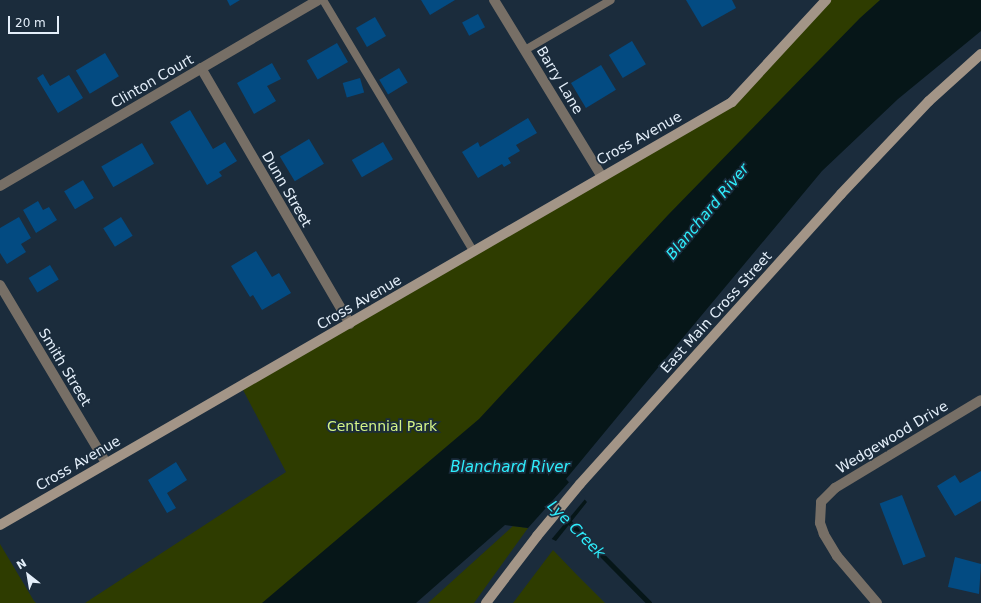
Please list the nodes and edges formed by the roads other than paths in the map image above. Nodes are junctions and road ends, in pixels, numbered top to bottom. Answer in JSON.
{"nodes":[{"id":1,"x":318,"y":0,"type":"edge"},
{"id":2,"x":323,"y":0,"type":"edge"},
{"id":3,"x":494,"y":0,"type":"edge"},
{"id":4,"x":611,"y":0,"type":"edge"},
{"id":5,"x":824,"y":1,"type":"edge"},
{"id":6,"x":525,"y":50,"type":"junction"},
{"id":7,"x":981,"y":54,"type":"edge"},
{"id":8,"x":200,"y":68,"type":"junction"},
{"id":9,"x":601,"y":175,"type":"junction"},
{"id":10,"x":0,"y":186,"type":"edge"},
{"id":11,"x":473,"y":251,"type":"junction"},
{"id":12,"x":0,"y":285,"type":"edge"},
{"id":13,"x":350,"y":324,"type":"junction"},
{"id":14,"x":981,"y":400,"type":"edge"},
{"id":15,"x":106,"y":463,"type":"junction"},
{"id":16,"x":0,"y":525,"type":"edge"},
{"id":17,"x":486,"y":603,"type":"edge"},
{"id":18,"x":877,"y":603,"type":"edge"}],
"edges":[{"from":1,"to":8,"type":"street","name":"Clinton Court"},
{"from":2,"to":11,"type":"lane"},
{"from":3,"to":6,"type":"street","name":"Barry Lane"},
{"from":4,"to":6,"type":"lane"},
{"from":5,"to":9,"type":"street","name":"Cross Avenue"},
{"from":6,"to":9,"type":"street","name":"Barry Lane"},
{"from":7,"to":17,"type":"street","name":"East Main Cross Street"},
{"from":8,"to":10,"type":"street","name":"Clinton Court"},
{"from":8,"to":13,"type":"street","name":"Dunn Street"},
{"from":9,"to":11,"type":"street","name":"Cross Avenue"},
{"from":11,"to":13,"type":"street","name":"Cross Avenue"},
{"from":12,"to":15,"type":"street","name":"Smith Street"},
{"from":13,"to":15,"type":"street","name":"Cross Avenue"},
{"from":14,"to":18,"type":"street","name":"Wedgewood Drive"},
{"from":15,"to":16,"type":"street","name":"Cross Avenue"}]}
